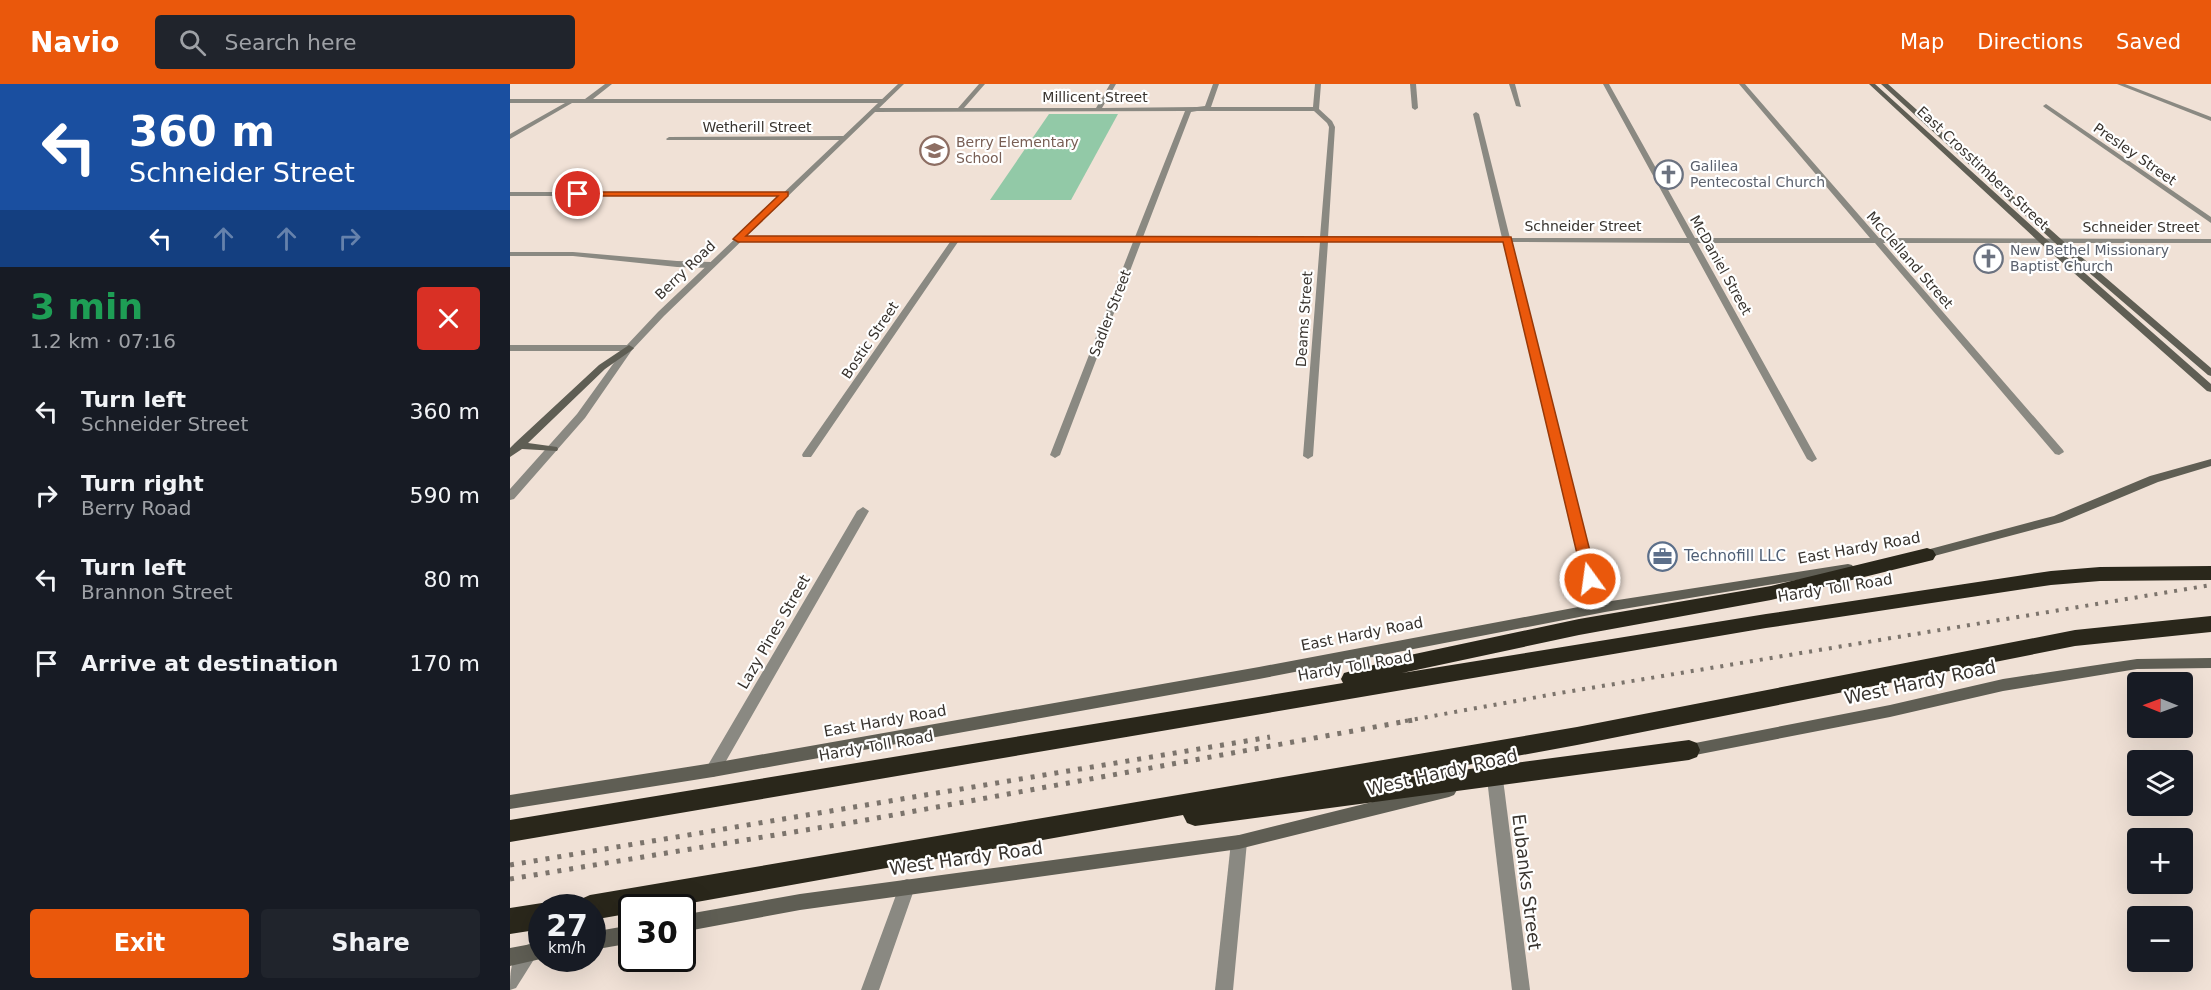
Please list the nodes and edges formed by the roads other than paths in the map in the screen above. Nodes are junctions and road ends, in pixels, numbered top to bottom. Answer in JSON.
{"nodes":[{"id":1,"x":609,"y":84,"type":"edge"},
{"id":2,"x":901,"y":84,"type":"edge"},
{"id":3,"x":982,"y":84,"type":"edge"},
{"id":4,"x":1113,"y":84,"type":"edge"},
{"id":5,"x":1216,"y":84,"type":"edge"},
{"id":6,"x":1318,"y":84,"type":"edge"},
{"id":7,"x":1413,"y":84,"type":"edge"},
{"id":8,"x":1512,"y":84,"type":"edge"},
{"id":9,"x":1606,"y":84,"type":"edge"},
{"id":10,"x":1742,"y":84,"type":"edge"},
{"id":11,"x":1872,"y":84,"type":"edge"},
{"id":12,"x":2120,"y":84,"type":"edge"},
{"id":13,"x":1882,"y":88,"type":"edge"},
{"id":14,"x":510,"y":101,"type":"edge"},
{"id":15,"x":883,"y":101,"type":"junction"},
{"id":16,"x":570,"y":102,"type":"junction"},
{"id":17,"x":585,"y":102,"type":"junction"},
{"id":18,"x":1519,"y":106,"type":"dead end"},
{"id":19,"x":2046,"y":106,"type":"dead end"},
{"id":20,"x":1415,"y":108,"type":"dead end"},
{"id":21,"x":960,"y":109,"type":"junction"},
{"id":22,"x":1098,"y":109,"type":"junction"},
{"id":23,"x":1316,"y":109,"type":"junction"},
{"id":24,"x":874,"y":110,"type":"junction"},
{"id":25,"x":1199,"y":110,"type":"junction"},
{"id":26,"x":1476,"y":114,"type":"dead end"},
{"id":27,"x":2211,"y":119,"type":"edge"},
{"id":28,"x":1927,"y":135,"type":"junction"},
{"id":29,"x":1942,"y":135,"type":"junction"},
{"id":30,"x":510,"y":136,"type":"edge"},
{"id":31,"x":844,"y":138,"type":"junction"},
{"id":32,"x":669,"y":139,"type":"dead end"},
{"id":33,"x":510,"y":194,"type":"edge"},
{"id":34,"x":785,"y":194,"type":"junction"},
{"id":35,"x":1992,"y":194,"type":"junction"},
{"id":36,"x":2007,"y":194,"type":"junction"},
{"id":37,"x":2211,"y":221,"type":"edge"},
{"id":38,"x":1139,"y":238,"type":"junction"},
{"id":39,"x":738,"y":239,"type":"junction"},
{"id":40,"x":1323,"y":239,"type":"junction"},
{"id":41,"x":1507,"y":239,"type":"junction"},
{"id":42,"x":955,"y":240,"type":"junction"},
{"id":43,"x":1691,"y":240,"type":"junction"},
{"id":44,"x":1875,"y":240,"type":"junction"},
{"id":45,"x":2042,"y":240,"type":"junction"},
{"id":46,"x":2057,"y":240,"type":"junction"},
{"id":47,"x":2211,"y":241,"type":"edge"},
{"id":48,"x":510,"y":254,"type":"edge"},
{"id":49,"x":711,"y":265,"type":"junction"},
{"id":50,"x":2152,"y":322,"type":"junction"},
{"id":51,"x":2138,"y":323,"type":"junction"},
{"id":52,"x":510,"y":348,"type":"edge"},
{"id":53,"x":629,"y":348,"type":"junction"},
{"id":54,"x":2195,"y":374,"type":"junction"},
{"id":55,"x":2211,"y":374,"type":"edge"},
{"id":56,"x":2211,"y":389,"type":"edge"},
{"id":57,"x":519,"y":445,"type":"junction"},
{"id":58,"x":553,"y":449,"type":"junction"},
{"id":59,"x":2059,"y":452,"type":"dead end"},
{"id":60,"x":510,"y":454,"type":"edge"},
{"id":61,"x":807,"y":455,"type":"dead end"},
{"id":62,"x":1055,"y":455,"type":"dead end"},
{"id":63,"x":1308,"y":456,"type":"dead end"},
{"id":64,"x":1812,"y":459,"type":"dead end"},
{"id":65,"x":2211,"y":462,"type":"edge"},
{"id":66,"x":510,"y":496,"type":"edge"},
{"id":67,"x":863,"y":511,"type":"dead end"},
{"id":68,"x":1927,"y":555,"type":"junction"},
{"id":69,"x":2211,"y":573,"type":"edge"},
{"id":70,"x":1605,"y":607,"type":"junction"},
{"id":71,"x":2211,"y":624,"type":"edge"},
{"id":72,"x":2211,"y":663,"type":"edge"},
{"id":73,"x":1237,"y":708,"type":"junction"},
{"id":74,"x":1689,"y":750,"type":"junction"},
{"id":75,"x":713,"y":770,"type":"junction"},
{"id":76,"x":1495,"y":779,"type":"junction"},
{"id":77,"x":510,"y":802,"type":"edge"},
{"id":78,"x":510,"y":831,"type":"edge"},
{"id":79,"x":1239,"y":842,"type":"junction"},
{"id":80,"x":931,"y":850,"type":"junction"},
{"id":81,"x":907,"y":887,"type":"junction"},
{"id":82,"x":606,"y":905,"type":"edge"},
{"id":83,"x":528,"y":918,"type":"edge"},
{"id":84,"x":510,"y":921,"type":"edge"},
{"id":85,"x":696,"y":921,"type":"edge"},
{"id":86,"x":528,"y":953,"type":"edge"},
{"id":87,"x":510,"y":957,"type":"edge"},
{"id":88,"x":528,"y":960,"type":"edge"},
{"id":89,"x":510,"y":982,"type":"edge"},
{"id":90,"x":870,"y":990,"type":"edge"},
{"id":91,"x":1224,"y":990,"type":"edge"},
{"id":92,"x":1521,"y":990,"type":"edge"}],
"edges":[{"from":1,"to":17,"type":"street"},
{"from":2,"to":15,"type":"street","name":"Berry Road"},
{"from":3,"to":21,"type":"street"},
{"from":4,"to":22,"type":"street"},
{"from":5,"to":25,"type":"street","name":"Sadler Street"},
{"from":6,"to":23,"type":"street"},
{"from":7,"to":20,"type":"street"},
{"from":8,"to":18,"type":"street"},
{"from":9,"to":43,"type":"street","name":"McDaniel Street"},
{"from":10,"to":44,"type":"street","name":"McClelland Street"},
{"from":11,"to":13,"type":"main road","name":"East Crosstimbers Street"},
{"from":12,"to":27,"type":"street"},
{"from":13,"to":28,"type":"main road","name":"East Crosstimbers Street"},
{"from":13,"to":29,"type":"main road","name":"East Crosstimbers Street"},
{"from":14,"to":16,"type":"street"},
{"from":15,"to":17,"type":"street"},
{"from":15,"to":24,"type":"street","name":"Berry Road"},
{"from":16,"to":17,"type":"street"},
{"from":16,"to":30,"type":"street"},
{"from":19,"to":37,"type":"street","name":"Presley Street"},
{"from":21,"to":22,"type":"street","name":"Millicent Street"},
{"from":21,"to":24,"type":"street","name":"Millicent Street"},
{"from":22,"to":25,"type":"street","name":"Millicent Street"},
{"from":23,"to":25,"type":"street","name":"Millicent Street"},
{"from":23,"to":40,"type":"street","name":"Deams Street"},
{"from":24,"to":31,"type":"street","name":"Berry Road"},
{"from":25,"to":38,"type":"street","name":"Sadler Street"},
{"from":26,"to":41,"type":"street"},
{"from":28,"to":29,"type":"main road"},
{"from":28,"to":35,"type":"main road","name":"East Crosstimbers Street"},
{"from":29,"to":36,"type":"main road","name":"East Crosstimbers Street"},
{"from":31,"to":32,"type":"street","name":"Wetherill Street"},
{"from":31,"to":34,"type":"street","name":"Berry Road"},
{"from":33,"to":34,"type":"street"},
{"from":34,"to":39,"type":"street","name":"Berry Road"},
{"from":35,"to":36,"type":"main road"},
{"from":35,"to":45,"type":"main road","name":"East Crosstimbers Street"},
{"from":36,"to":46,"type":"main road","name":"East Crosstimbers Street"},
{"from":38,"to":40,"type":"street","name":"Schneider Street"},
{"from":38,"to":42,"type":"street","name":"Schneider Street"},
{"from":38,"to":62,"type":"street","name":"Sadler Street"},
{"from":39,"to":42,"type":"street","name":"Schneider Street"},
{"from":39,"to":49,"type":"street","name":"Berry Road"},
{"from":40,"to":41,"type":"street","name":"Schneider Street"},
{"from":40,"to":63,"type":"street","name":"Deams Street"},
{"from":41,"to":43,"type":"street","name":"Schneider Street"},
{"from":41,"to":70,"type":"street"},
{"from":42,"to":61,"type":"street","name":"Bostic Street"},
{"from":43,"to":44,"type":"street","name":"Schneider Street"},
{"from":43,"to":64,"type":"street","name":"McDaniel Street"},
{"from":44,"to":45,"type":"street","name":"Schneider Street"},
{"from":44,"to":59,"type":"street","name":"McClelland Street"},
{"from":45,"to":46,"type":"street","name":"Schneider Street"},
{"from":45,"to":51,"type":"main road","name":"East Crosstimbers Street"},
{"from":46,"to":47,"type":"street","name":"Schneider Street"},
{"from":46,"to":50,"type":"main road","name":"East Crosstimbers Street"},
{"from":48,"to":49,"type":"street"},
{"from":49,"to":53,"type":"street","name":"Berry Road"},
{"from":50,"to":51,"type":"main road"},
{"from":50,"to":55,"type":"main road","name":"East Crosstimbers Street"},
{"from":51,"to":54,"type":"main road","name":"East Crosstimbers Street"},
{"from":52,"to":53,"type":"street"},
{"from":53,"to":57,"type":"main road"},
{"from":53,"to":58,"type":"street","name":"Berry Road"},
{"from":54,"to":55,"type":"main road"},
{"from":54,"to":56,"type":"main road","name":"East Crosstimbers Street"},
{"from":57,"to":58,"type":"main road"},
{"from":57,"to":60,"type":"main road"},
{"from":58,"to":66,"type":"street","name":"Berry Road"},
{"from":65,"to":68,"type":"main road","name":"East Hardy Road"},
{"from":67,"to":75,"type":"street","name":"Lazy Pines Street"},
{"from":68,"to":70,"type":"main road","name":"East Hardy Road"},
{"from":68,"to":73,"type":"highway"},
{"from":69,"to":73,"type":"highway","name":"Hardy Toll Road"},
{"from":70,"to":75,"type":"main road","name":"East Hardy Road"},
{"from":71,"to":80,"type":"highway"},
{"from":72,"to":74,"type":"main road","name":"West Hardy Road"},
{"from":73,"to":78,"type":"highway","name":"Hardy Toll Road"},
{"from":74,"to":76,"type":"main road","name":"West Hardy Road"},
{"from":74,"to":80,"type":"highway"},
{"from":75,"to":77,"type":"main road","name":"East Hardy Road"},
{"from":76,"to":79,"type":"main road","name":"West Hardy Road"},
{"from":76,"to":92,"type":"street","name":"Eubanks Street"},
{"from":79,"to":81,"type":"main road","name":"West Hardy Road"},
{"from":79,"to":91,"type":"street"},
{"from":80,"to":82,"type":"highway"},
{"from":81,"to":85,"type":"main road","name":"West Hardy Road"},
{"from":81,"to":90,"type":"street"},
{"from":83,"to":84,"type":"highway"},
{"from":86,"to":87,"type":"main road"},
{"from":88,"to":89,"type":"street"}]}
